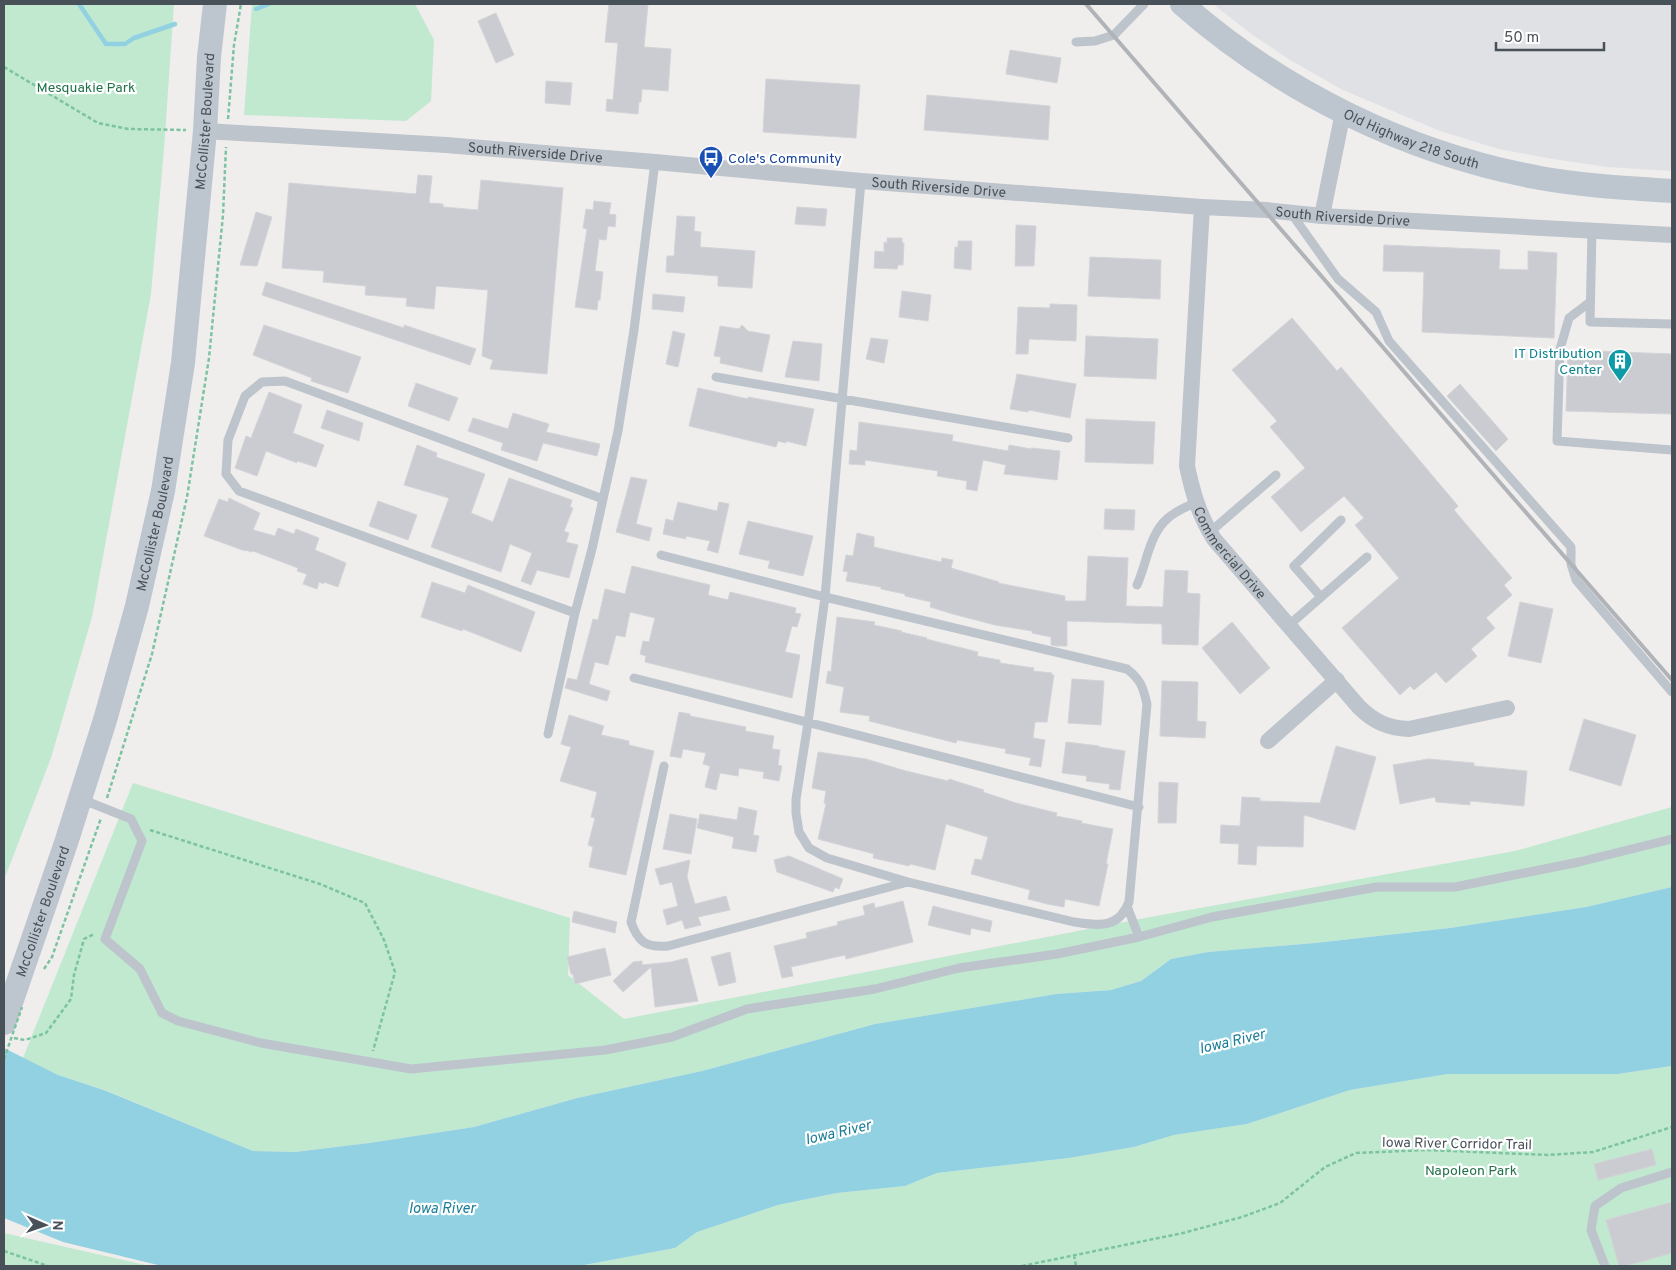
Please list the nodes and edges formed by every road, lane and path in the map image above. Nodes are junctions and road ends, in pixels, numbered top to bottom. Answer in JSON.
{"nodes":[{"id":1,"x":215,"y":4,"type":"edge"},
{"id":2,"x":1144,"y":4,"type":"edge"},
{"id":3,"x":1182,"y":4,"type":"edge"},
{"id":4,"x":1076,"y":42,"type":"dead end"},
{"id":5,"x":4,"y":67,"type":"edge"},
{"id":6,"x":1343,"y":112,"type":"junction"},
{"id":7,"x":205,"y":131,"type":"junction"},
{"id":8,"x":655,"y":162,"type":"junction"},
{"id":9,"x":861,"y":181,"type":"junction"},
{"id":10,"x":1672,"y":191,"type":"edge"},
{"id":11,"x":1202,"y":207,"type":"junction"},
{"id":12,"x":1291,"y":213,"type":"junction"},
{"id":13,"x":1322,"y":216,"type":"junction"},
{"id":14,"x":1592,"y":231,"type":"junction"},
{"id":15,"x":1672,"y":235,"type":"edge"},
{"id":16,"x":1590,"y":302,"type":"junction"},
{"id":17,"x":1672,"y":324,"type":"edge"},
{"id":18,"x":716,"y":377,"type":"dead end"},
{"id":19,"x":842,"y":399,"type":"junction"},
{"id":20,"x":1068,"y":438,"type":"dead end"},
{"id":21,"x":1672,"y":450,"type":"edge"},
{"id":22,"x":1276,"y":475,"type":"dead end"},
{"id":23,"x":604,"y":499,"type":"junction"},
{"id":24,"x":1196,"y":502,"type":"junction"},
{"id":25,"x":1341,"y":520,"type":"dead end"},
{"id":26,"x":1210,"y":532,"type":"junction"},
{"id":27,"x":661,"y":556,"type":"dead end"},
{"id":28,"x":1367,"y":557,"type":"dead end"},
{"id":29,"x":1136,"y":585,"type":"dead end"},
{"id":30,"x":825,"y":597,"type":"junction"},
{"id":31,"x":1321,"y":597,"type":"junction"},
{"id":32,"x":575,"y":612,"type":"junction"},
{"id":33,"x":1289,"y":626,"type":"junction"},
{"id":34,"x":634,"y":678,"type":"dead end"},
{"id":35,"x":1337,"y":680,"type":"junction"},
{"id":36,"x":1672,"y":692,"type":"edge"},
{"id":37,"x":1507,"y":708,"type":"dead end"},
{"id":38,"x":808,"y":723,"type":"junction"},
{"id":39,"x":548,"y":734,"type":"dead end"},
{"id":40,"x":1268,"y":741,"type":"dead end"},
{"id":41,"x":664,"y":766,"type":"dead end"},
{"id":42,"x":80,"y":798,"type":"junction"},
{"id":43,"x":1139,"y":807,"type":"junction"},
{"id":44,"x":134,"y":825,"type":"junction"},
{"id":45,"x":1672,"y":839,"type":"edge"},
{"id":46,"x":908,"y":882,"type":"junction"},
{"id":47,"x":1128,"y":906,"type":"junction"},
{"id":48,"x":110,"y":928,"type":"junction"},
{"id":49,"x":1140,"y":938,"type":"junction"},
{"id":50,"x":12,"y":1011,"type":"edge"},
{"id":51,"x":4,"y":1037,"type":"edge"},
{"id":52,"x":4,"y":1059,"type":"edge"},
{"id":53,"x":370,"y":1062,"type":"junction"},
{"id":54,"x":1672,"y":1127,"type":"edge"},
{"id":55,"x":1672,"y":1172,"type":"edge"},
{"id":56,"x":4,"y":1251,"type":"edge"},
{"id":57,"x":1074,"y":1255,"type":"junction"},
{"id":58,"x":48,"y":1266,"type":"edge"},
{"id":59,"x":1022,"y":1266,"type":"edge"},
{"id":60,"x":1076,"y":1266,"type":"edge"},
{"id":61,"x":1605,"y":1266,"type":"edge"}],
"edges":[{"from":1,"to":7,"type":"main road","name":"McCollister Boulevard"},
{"from":2,"to":4,"type":"lane"},
{"from":3,"to":6,"type":"main road","name":"Old Highway 218 South"},
{"from":5,"to":7,"type":"path"},
{"from":6,"to":10,"type":"main road","name":"Old Highway 218 South"},
{"from":6,"to":13,"type":"street"},
{"from":7,"to":8,"type":"street","name":"South Riverside Drive"},
{"from":7,"to":42,"type":"main road","name":"McCollister Boulevard"},
{"from":8,"to":9,"type":"street","name":"South Riverside Drive"},
{"from":8,"to":23,"type":"lane"},
{"from":9,"to":11,"type":"street","name":"South Riverside Drive"},
{"from":9,"to":19,"type":"lane"},
{"from":11,"to":12,"type":"street","name":"South Riverside Drive"},
{"from":11,"to":24,"type":"street","name":"Commercial Drive"},
{"from":12,"to":13,"type":"street","name":"South Riverside Drive"},
{"from":12,"to":36,"type":"lane"},
{"from":13,"to":14,"type":"street","name":"South Riverside Drive"},
{"from":14,"to":15,"type":"street","name":"South Riverside Drive"},
{"from":14,"to":16,"type":"lane"},
{"from":16,"to":17,"type":"lane"},
{"from":16,"to":21,"type":"lane"},
{"from":18,"to":19,"type":"lane"},
{"from":19,"to":20,"type":"lane"},
{"from":19,"to":30,"type":"lane"},
{"from":22,"to":26,"type":"lane"},
{"from":23,"to":32,"type":"lane"},
{"from":23,"to":32,"type":"lane"},
{"from":24,"to":26,"type":"street","name":"Commercial Drive"},
{"from":24,"to":29,"type":"lane"},
{"from":25,"to":31,"type":"lane"},
{"from":26,"to":33,"type":"street","name":"Commercial Drive"},
{"from":27,"to":30,"type":"lane"},
{"from":28,"to":31,"type":"lane"},
{"from":30,"to":38,"type":"lane"},
{"from":30,"to":43,"type":"lane"},
{"from":31,"to":33,"type":"lane"},
{"from":32,"to":39,"type":"lane"},
{"from":33,"to":35,"type":"street","name":"Commercial Drive"},
{"from":34,"to":38,"type":"lane"},
{"from":35,"to":37,"type":"street","name":"Commercial Drive"},
{"from":35,"to":40,"type":"street"},
{"from":38,"to":43,"type":"lane"},
{"from":38,"to":46,"type":"lane"},
{"from":41,"to":46,"type":"lane"},
{"from":42,"to":44,"type":"lane"},
{"from":42,"to":50,"type":"main road","name":"McCollister Boulevard"},
{"from":43,"to":47,"type":"lane"},
{"from":44,"to":48,"type":"lane"},
{"from":44,"to":53,"type":"path"},
{"from":45,"to":49,"type":"lane"},
{"from":46,"to":47,"type":"lane"},
{"from":47,"to":49,"type":"lane"},
{"from":48,"to":51,"type":"path"},
{"from":48,"to":53,"type":"lane"},
{"from":49,"to":53,"type":"lane"},
{"from":50,"to":52,"type":"path","bridge":true},
{"from":54,"to":57,"type":"path","name":"Iowa River Corridor Trail"},
{"from":55,"to":61,"type":"lane"},
{"from":56,"to":58,"type":"path"},
{"from":57,"to":59,"type":"path","name":"Iowa River Corridor Trail"},
{"from":57,"to":60,"type":"path"}]}
